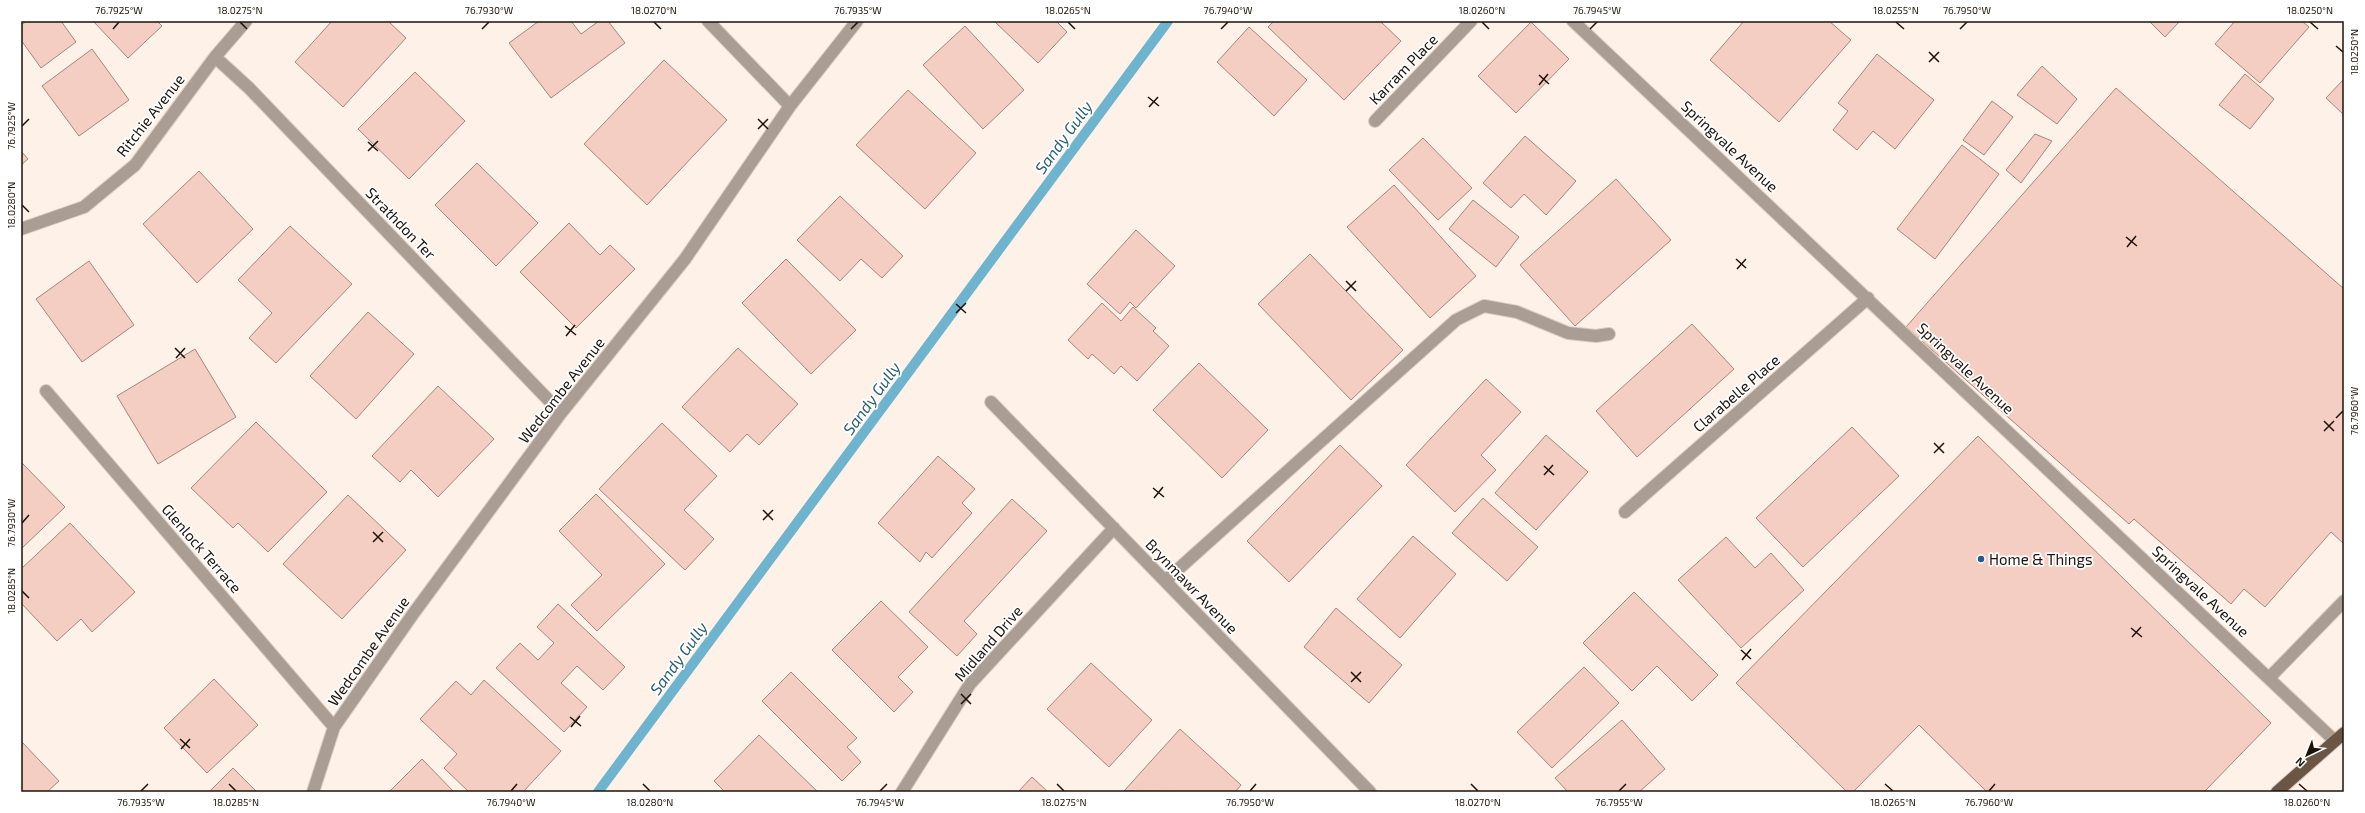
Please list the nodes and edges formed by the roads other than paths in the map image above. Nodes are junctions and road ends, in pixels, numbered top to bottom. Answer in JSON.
{"nodes":[{"id":1,"x":246,"y":21,"type":"edge"},
{"id":2,"x":708,"y":21,"type":"edge"},
{"id":3,"x":858,"y":21,"type":"edge"},
{"id":4,"x":1471,"y":21,"type":"edge"},
{"id":5,"x":1573,"y":21,"type":"edge"},
{"id":6,"x":215,"y":57,"type":"junction"},
{"id":7,"x":790,"y":106,"type":"junction"},
{"id":8,"x":1375,"y":121,"type":"dead end"},
{"id":9,"x":21,"y":229,"type":"edge"},
{"id":10,"x":1868,"y":298,"type":"junction"},
{"id":11,"x":1609,"y":334,"type":"dead end"},
{"id":12,"x":46,"y":391,"type":"dead end"},
{"id":13,"x":991,"y":402,"type":"dead end"},
{"id":14,"x":561,"y":413,"type":"junction"},
{"id":15,"x":1625,"y":512,"type":"dead end"},
{"id":16,"x":1114,"y":528,"type":"junction"},
{"id":17,"x":1165,"y":581,"type":"junction"},
{"id":18,"x":2344,"y":601,"type":"edge"},
{"id":19,"x":2269,"y":678,"type":"junction"},
{"id":20,"x":334,"y":727,"type":"junction"},
{"id":21,"x":2339,"y":737,"type":"edge"},
{"id":22,"x":313,"y":792,"type":"edge"},
{"id":23,"x":902,"y":792,"type":"edge"},
{"id":24,"x":1370,"y":792,"type":"edge"},
{"id":25,"x":2277,"y":792,"type":"edge"}],
"edges":[{"from":1,"to":6,"type":"street","name":"Ritchie Avenue"},
{"from":2,"to":7,"type":"street"},
{"from":3,"to":7,"type":"street","name":"Wedcombe Avenue"},
{"from":4,"to":8,"type":"street","name":"Karram Place"},
{"from":5,"to":10,"type":"street","name":"Springvale Avenue"},
{"from":6,"to":9,"type":"street","name":"Ritchie Avenue"},
{"from":6,"to":14,"type":"street","name":"Strathdon Ter"},
{"from":7,"to":14,"type":"street","name":"Wedcombe Avenue"},
{"from":10,"to":15,"type":"street","name":"Clarabelle Place"},
{"from":10,"to":19,"type":"street","name":"Springvale Avenue"},
{"from":11,"to":17,"type":"street"},
{"from":12,"to":20,"type":"street","name":"Glenlock Terrace"},
{"from":13,"to":16,"type":"street","name":"Brynmawr Avenue"},
{"from":14,"to":20,"type":"street","name":"Wedcombe Avenue"},
{"from":16,"to":17,"type":"street","name":"Brynmawr Avenue"},
{"from":16,"to":23,"type":"street","name":"Midland Drive"},
{"from":17,"to":24,"type":"street","name":"Brynmawr Avenue"},
{"from":18,"to":19,"type":"street"},
{"from":19,"to":21,"type":"street","name":"Springvale Avenue"},
{"from":20,"to":22,"type":"street","name":"Wedcombe Avenue"},
{"from":21,"to":25,"type":"main road"}]}
